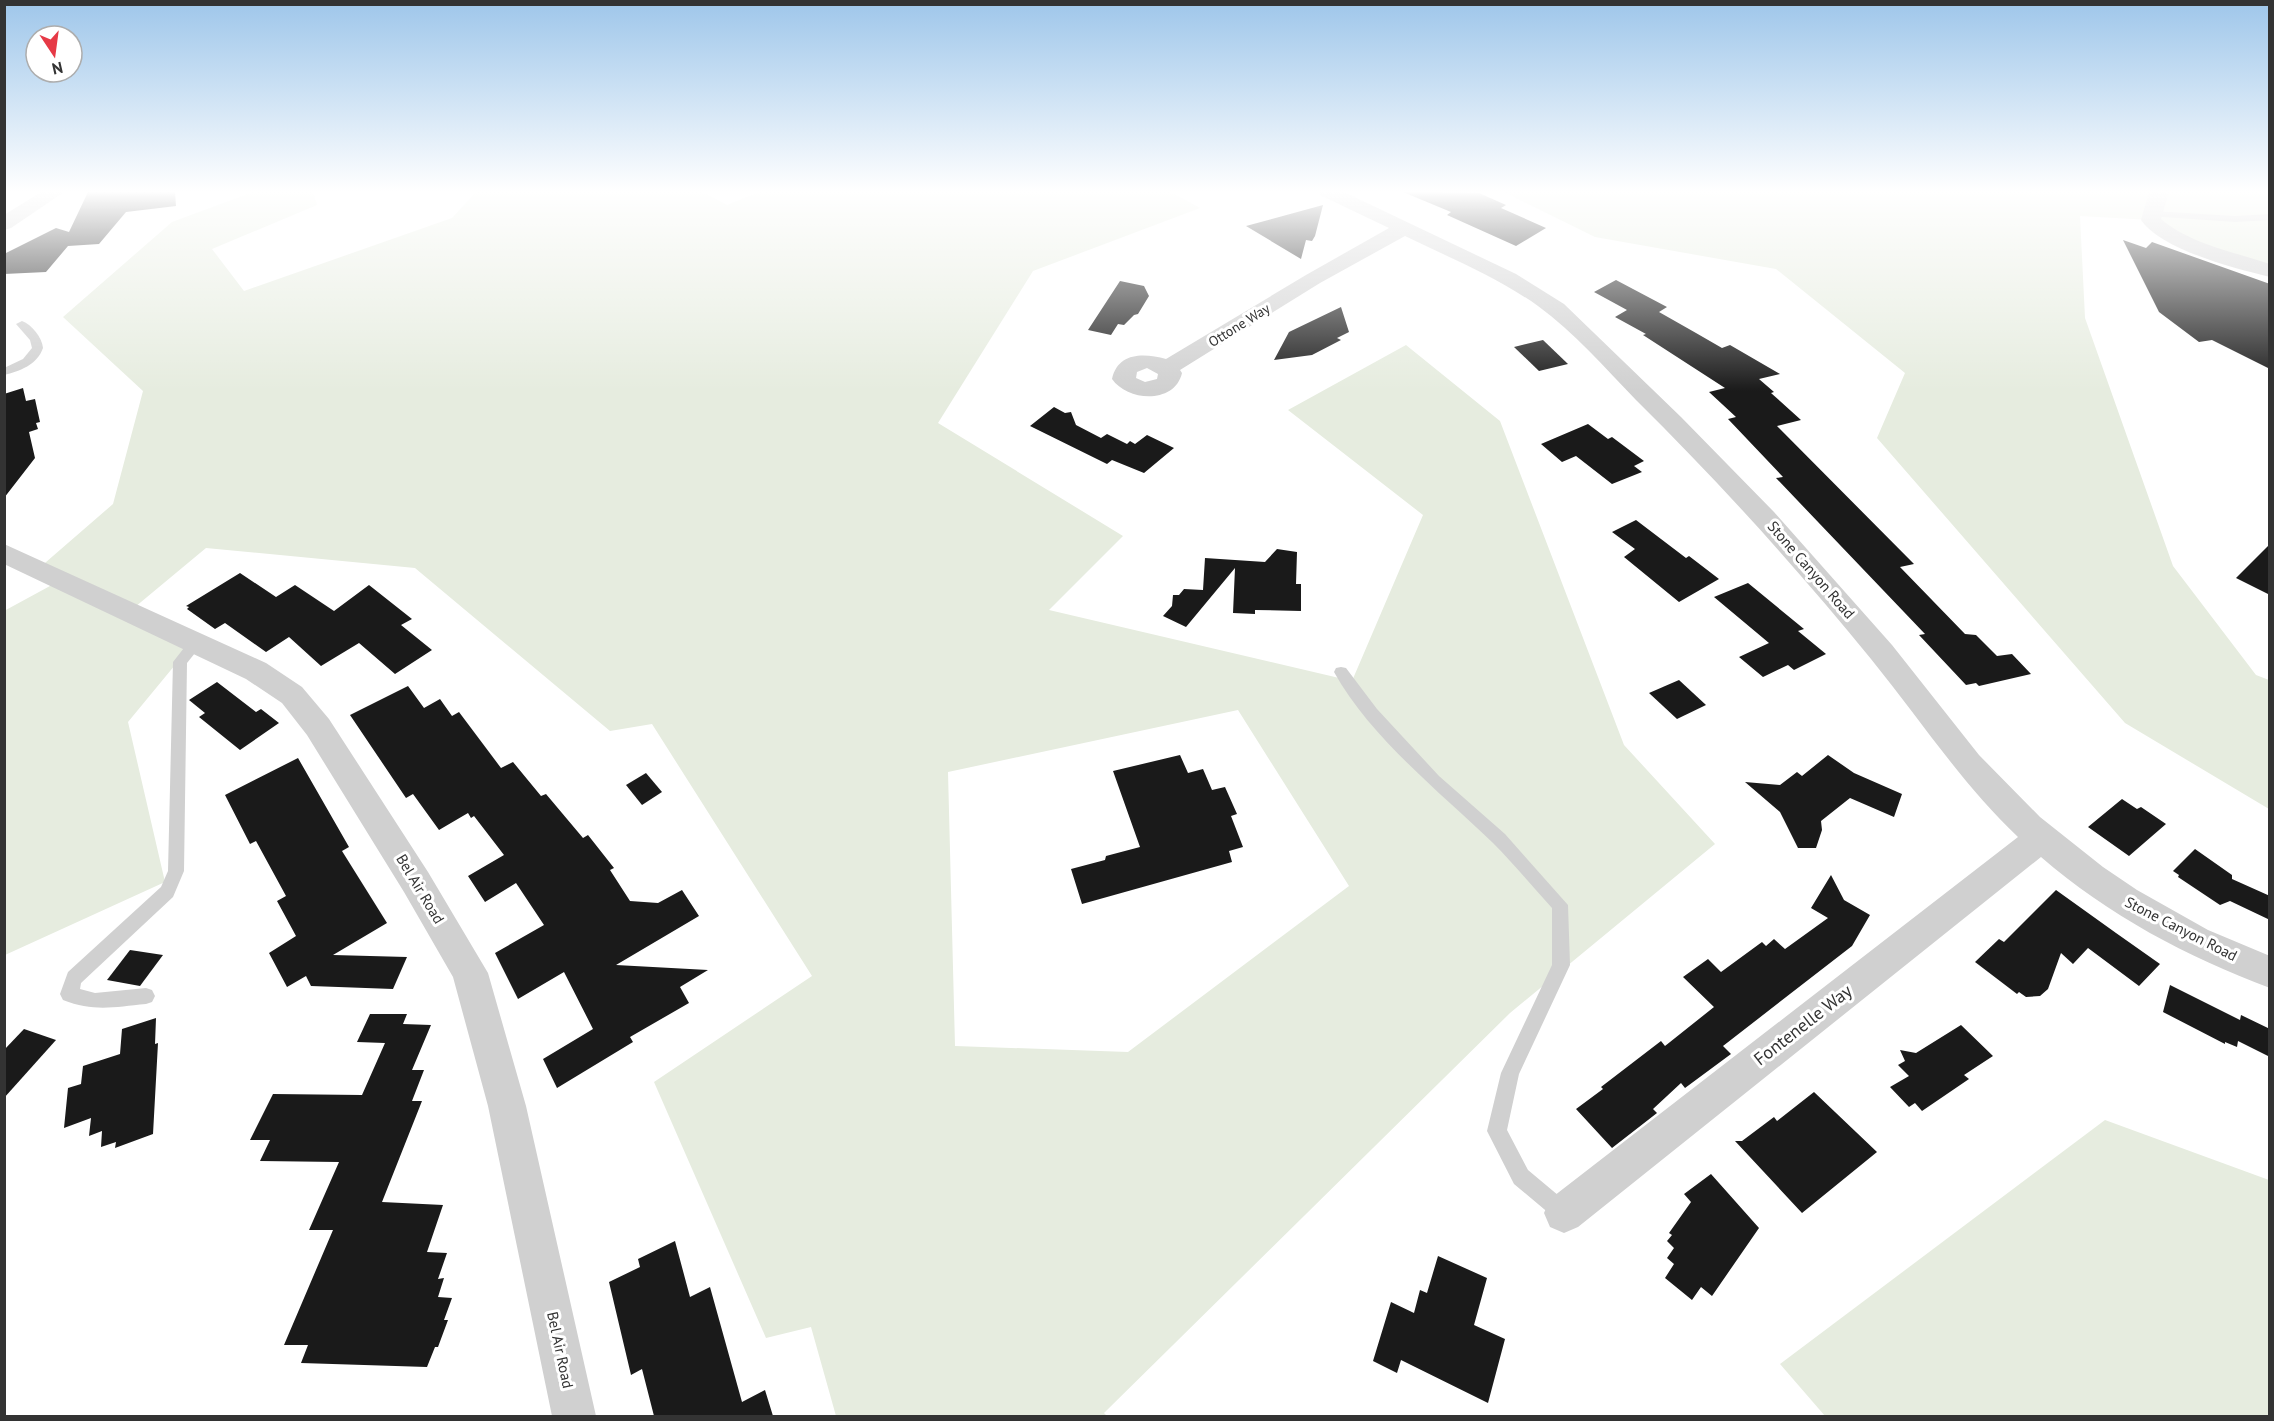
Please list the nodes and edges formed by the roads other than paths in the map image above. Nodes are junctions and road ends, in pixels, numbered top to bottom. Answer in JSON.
{"nodes":[{"id":1,"x":1350,"y":258,"type":"edge"},
{"id":2,"x":1466,"y":258,"type":"edge"},
{"id":3,"x":2234,"y":258,"type":"edge"},
{"id":4,"x":2270,"y":271,"type":"edge"},
{"id":5,"x":22,"y":324,"type":"dead end"},
{"id":6,"x":1167,"y":368,"type":"dead end"},
{"id":7,"x":4,"y":372,"type":"edge"},
{"id":8,"x":4,"y":554,"type":"edge"},
{"id":9,"x":196,"y":643,"type":"junction"},
{"id":10,"x":1341,"y":672,"type":"dead end"},
{"id":11,"x":2042,"y":837,"type":"junction"},
{"id":12,"x":2270,"y":972,"type":"edge"},
{"id":13,"x":146,"y":996,"type":"dead end"},
{"id":14,"x":1564,"y":1213,"type":"joint"},
{"id":15,"x":574,"y":1416,"type":"edge"}],
"edges":[{"from":1,"to":6,"type":"street","name":"Ottone Way"},
{"from":2,"to":11,"type":"street","name":"Stone Canyon Road"},
{"from":3,"to":4,"type":"street"},
{"from":5,"to":7,"type":"lane"},
{"from":8,"to":9,"type":"street","name":"Bel Air Road"},
{"from":9,"to":13,"type":"lane"},
{"from":9,"to":15,"type":"street","name":"Bel Air Road"},
{"from":10,"to":14,"type":"lane"},
{"from":11,"to":12,"type":"street","name":"Stone Canyon Road"},
{"from":11,"to":14,"type":"street","name":"Fontenelle Way"}]}
